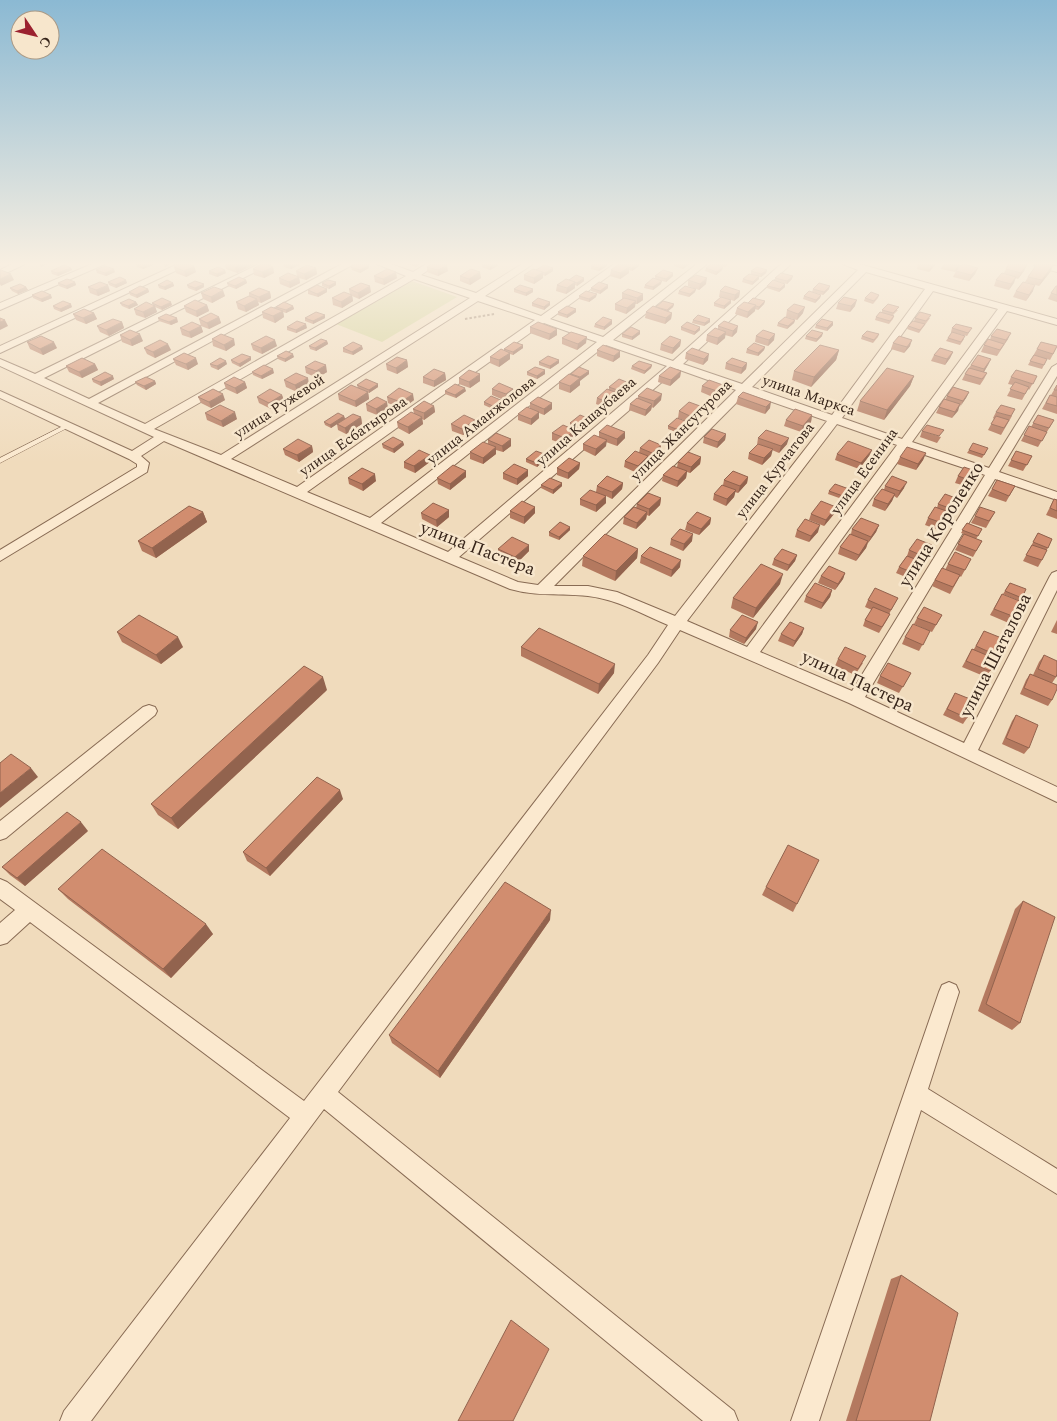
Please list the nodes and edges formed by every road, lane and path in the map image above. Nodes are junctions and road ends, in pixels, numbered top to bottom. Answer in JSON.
{"nodes":[{"id":1,"x":43,"y":330,"type":"edge"},
{"id":2,"x":133,"y":330,"type":"edge"},
{"id":3,"x":225,"y":330,"type":"edge"},
{"id":4,"x":318,"y":330,"type":"edge"},
{"id":5,"x":425,"y":330,"type":"edge"},
{"id":6,"x":529,"y":330,"type":"edge"},
{"id":7,"x":570,"y":330,"type":"edge"},
{"id":8,"x":621,"y":330,"type":"edge"},
{"id":9,"x":713,"y":330,"type":"edge"},
{"id":10,"x":803,"y":330,"type":"edge"},
{"id":11,"x":899,"y":330,"type":"edge"},
{"id":12,"x":988,"y":330,"type":"edge"},
{"id":13,"x":606,"y":342,"type":"junction"},
{"id":14,"x":0,"y":350,"type":"edge"},
{"id":15,"x":0,"y":362,"type":"edge"},
{"id":16,"x":675,"y":365,"type":"junction"},
{"id":17,"x":1057,"y":367,"type":"edge"},
{"id":18,"x":36,"y":378,"type":"junction"},
{"id":19,"x":745,"y":389,"type":"junction"},
{"id":20,"x":0,"y":394,"type":"edge"},
{"id":21,"x":89,"y":403,"type":"junction"},
{"id":22,"x":835,"y":419,"type":"junction"},
{"id":23,"x":67,"y":426,"type":"junction"},
{"id":24,"x":145,"y":429,"type":"junction"},
{"id":25,"x":164,"y":436,"type":"junction"},
{"id":26,"x":905,"y":443,"type":"junction"},
{"id":27,"x":133,"y":456,"type":"junction"},
{"id":28,"x":222,"y":460,"type":"junction"},
{"id":29,"x":0,"y":461,"type":"edge"},
{"id":30,"x":994,"y":474,"type":"junction"},
{"id":31,"x":297,"y":493,"type":"junction"},
{"id":32,"x":1057,"y":496,"type":"edge"},
{"id":33,"x":371,"y":524,"type":"junction"},
{"id":34,"x":0,"y":556,"type":"edge"},
{"id":35,"x":448,"y":559,"type":"junction"},
{"id":36,"x":1057,"y":576,"type":"edge"},
{"id":37,"x":540,"y":591,"type":"junction"},
{"id":38,"x":678,"y":622,"type":"junction"},
{"id":39,"x":751,"y":653,"type":"junction"},
{"id":40,"x":855,"y":699,"type":"junction"},
{"id":41,"x":149,"y":711,"type":"dead end"},
{"id":42,"x":968,"y":753,"type":"junction"},
{"id":43,"x":1057,"y":795,"type":"edge"},
{"id":44,"x":0,"y":832,"type":"edge"},
{"id":45,"x":0,"y":888,"type":"edge"},
{"id":46,"x":29,"y":910,"type":"junction"},
{"id":47,"x":0,"y":936,"type":"edge"},
{"id":48,"x":949,"y":992,"type":"dead end"},
{"id":49,"x":323,"y":1094,"type":"junction"},
{"id":50,"x":915,"y":1094,"type":"junction"},
{"id":51,"x":306,"y":1116,"type":"junction"},
{"id":52,"x":1057,"y":1182,"type":"edge"},
{"id":53,"x":74,"y":1421,"type":"edge"},
{"id":54,"x":724,"y":1421,"type":"edge"},
{"id":55,"x":805,"y":1421,"type":"edge"}],
"edges":[{"from":1,"to":14,"type":"street"},
{"from":2,"to":18,"type":"street"},
{"from":3,"to":21,"type":"street"},
{"from":4,"to":24,"type":"street"},
{"from":5,"to":28,"type":"street","name":"улица Ружевой"},
{"from":6,"to":31,"type":"street","name":"улица Есбатырова"},
{"from":7,"to":13,"type":"street","name":"улица Маркса"},
{"from":8,"to":13,"type":"street","name":"улица Аманжолова"},
{"from":9,"to":16,"type":"street","name":"улица Кашаубаева"},
{"from":10,"to":19,"type":"street","name":"улица Жансугурова"},
{"from":11,"to":22,"type":"street","name":"улица Курчатова"},
{"from":12,"to":26,"type":"street","name":"улица Есенина"},
{"from":13,"to":16,"type":"street","name":"улица Маркса"},
{"from":13,"to":33,"type":"street","name":"улица Аманжолова"},
{"from":15,"to":18,"type":"street","name":"улица Пастера"},
{"from":16,"to":19,"type":"street","name":"улица Маркса"},
{"from":16,"to":35,"type":"street","name":"улица Кашаубаева"},
{"from":17,"to":30,"type":"street","name":"улица Короленко"},
{"from":18,"to":21,"type":"street","name":"улица Пастера"},
{"from":19,"to":22,"type":"street","name":"улица Маркса"},
{"from":19,"to":37,"type":"street","name":"улица Жансугурова"},
{"from":20,"to":23,"type":"street"},
{"from":21,"to":24,"type":"street","name":"улица Пастера"},
{"from":22,"to":26,"type":"street","name":"улица Маркса"},
{"from":22,"to":38,"type":"street","name":"улица Курчатова"},
{"from":23,"to":27,"type":"street"},
{"from":23,"to":29,"type":"lane"},
{"from":24,"to":25,"type":"street","name":"улица Пастера"},
{"from":25,"to":27,"type":"street"},
{"from":25,"to":28,"type":"street","name":"улица Пастера"},
{"from":26,"to":30,"type":"street","name":"улица Маркса"},
{"from":26,"to":39,"type":"street","name":"улица Есенина"},
{"from":27,"to":34,"type":"street"},
{"from":28,"to":31,"type":"street","name":"улица Пастера"},
{"from":30,"to":32,"type":"street","name":"улица Маркса"},
{"from":30,"to":40,"type":"street","name":"улица Короленко"},
{"from":31,"to":33,"type":"street","name":"улица Пастера"},
{"from":33,"to":35,"type":"street","name":"улица Пастера"},
{"from":35,"to":37,"type":"street","name":"улица Пастера"},
{"from":36,"to":42,"type":"street","name":"улица Шаталова"},
{"from":37,"to":38,"type":"street","name":"улица Пастера"},
{"from":38,"to":39,"type":"street","name":"улица Пастера"},
{"from":38,"to":49,"type":"street"},
{"from":39,"to":40,"type":"street","name":"улица Пастера"},
{"from":40,"to":42,"type":"street","name":"улица Пастера"},
{"from":41,"to":44,"type":"street"},
{"from":42,"to":43,"type":"street","name":"улица Пастера"},
{"from":45,"to":46,"type":"street"},
{"from":46,"to":47,"type":"street"},
{"from":46,"to":51,"type":"street"},
{"from":48,"to":50,"type":"street"},
{"from":49,"to":51,"type":"street"},
{"from":49,"to":54,"type":"street"},
{"from":50,"to":52,"type":"street"},
{"from":50,"to":55,"type":"street"},
{"from":51,"to":53,"type":"street"}]}
